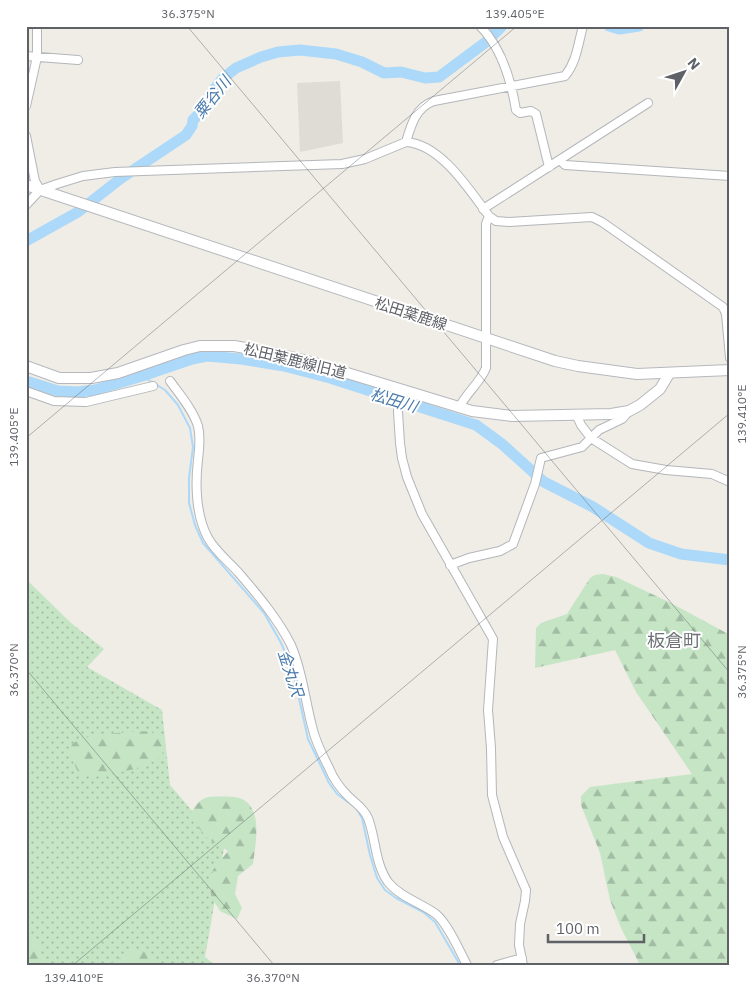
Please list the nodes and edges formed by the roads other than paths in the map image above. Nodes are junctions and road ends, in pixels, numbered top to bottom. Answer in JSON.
{"nodes":[{"id":1,"x":37,"y":26,"type":"edge"},
{"id":2,"x":480,"y":26,"type":"edge"},
{"id":3,"x":583,"y":26,"type":"edge"},
{"id":4,"x":26,"y":56,"type":"edge"},
{"id":5,"x":37,"y":57,"type":"junction"},
{"id":6,"x":78,"y":60,"type":"dead end"},
{"id":7,"x":511,"y":85,"type":"junction"},
{"id":8,"x":648,"y":103,"type":"dead end"},
{"id":9,"x":26,"y":106,"type":"edge"},
{"id":10,"x":26,"y":136,"type":"edge"},
{"id":11,"x":406,"y":142,"type":"junction"},
{"id":12,"x":561,"y":161,"type":"junction"},
{"id":13,"x":549,"y":167,"type":"junction"},
{"id":14,"x":730,"y":176,"type":"edge"},
{"id":15,"x":26,"y":186,"type":"edge"},
{"id":16,"x":40,"y":190,"type":"junction"},
{"id":17,"x":26,"y":205,"type":"edge"},
{"id":18,"x":484,"y":209,"type":"junction"},
{"id":19,"x":489,"y":216,"type":"junction"},
{"id":20,"x":486,"y":339,"type":"junction"},
{"id":21,"x":730,"y":358,"type":"edge"},
{"id":22,"x":26,"y":366,"type":"edge"},
{"id":23,"x":730,"y":370,"type":"edge"},
{"id":24,"x":669,"y":374,"type":"junction"},
{"id":25,"x":170,"y":381,"type":"dead end"},
{"id":26,"x":153,"y":386,"type":"dead end"},
{"id":27,"x":399,"y":390,"type":"junction"},
{"id":28,"x":26,"y":391,"type":"edge"},
{"id":29,"x":459,"y":408,"type":"junction"},
{"id":30,"x":629,"y":411,"type":"junction"},
{"id":31,"x":576,"y":414,"type":"junction"},
{"id":32,"x":591,"y":438,"type":"junction"},
{"id":33,"x":730,"y":482,"type":"edge"},
{"id":34,"x":450,"y":565,"type":"junction"},
{"id":35,"x":523,"y":962,"type":"edge"},
{"id":36,"x":467,"y":965,"type":"edge"},
{"id":37,"x":497,"y":965,"type":"edge"}],
"edges":[{"from":1,"to":5,"type":"street"},
{"from":2,"to":7,"type":"street"},
{"from":3,"to":7,"type":"street"},
{"from":4,"to":5,"type":"street"},
{"from":5,"to":6,"type":"street"},
{"from":5,"to":9,"type":"street"},
{"from":7,"to":11,"type":"street"},
{"from":7,"to":13,"type":"street"},
{"from":8,"to":12,"type":"street"},
{"from":10,"to":16,"type":"street"},
{"from":11,"to":16,"type":"street"},
{"from":11,"to":18,"type":"street"},
{"from":12,"to":13,"type":"street"},
{"from":12,"to":14,"type":"street"},
{"from":13,"to":18,"type":"street"},
{"from":15,"to":16,"type":"main road"},
{"from":16,"to":17,"type":"street"},
{"from":16,"to":20,"type":"main road","name":"松田葉鹿線"},
{"from":18,"to":19,"type":"street"},
{"from":19,"to":20,"type":"street"},
{"from":19,"to":21,"type":"street"},
{"from":20,"to":24,"type":"main road","name":"松田葉鹿線"},
{"from":20,"to":29,"type":"street"},
{"from":22,"to":27,"type":"main road","name":"松田葉鹿線旧道"},
{"from":23,"to":24,"type":"main road","name":"松田葉鹿線"},
{"from":24,"to":30,"type":"main road","name":"松田葉鹿線旧道"},
{"from":25,"to":36,"type":"street"},
{"from":26,"to":28,"type":"street"},
{"from":27,"to":29,"type":"main road","name":"松田葉鹿線旧道"},
{"from":27,"to":34,"type":"street"},
{"from":29,"to":31,"type":"main road","name":"松田葉鹿線旧道"},
{"from":30,"to":31,"type":"main road","name":"松田葉鹿線旧道"},
{"from":30,"to":32,"type":"street"},
{"from":31,"to":32,"type":"street"},
{"from":32,"to":33,"type":"street"},
{"from":32,"to":34,"type":"street"},
{"from":34,"to":35,"type":"street"},
{"from":35,"to":37,"type":"street"}]}
